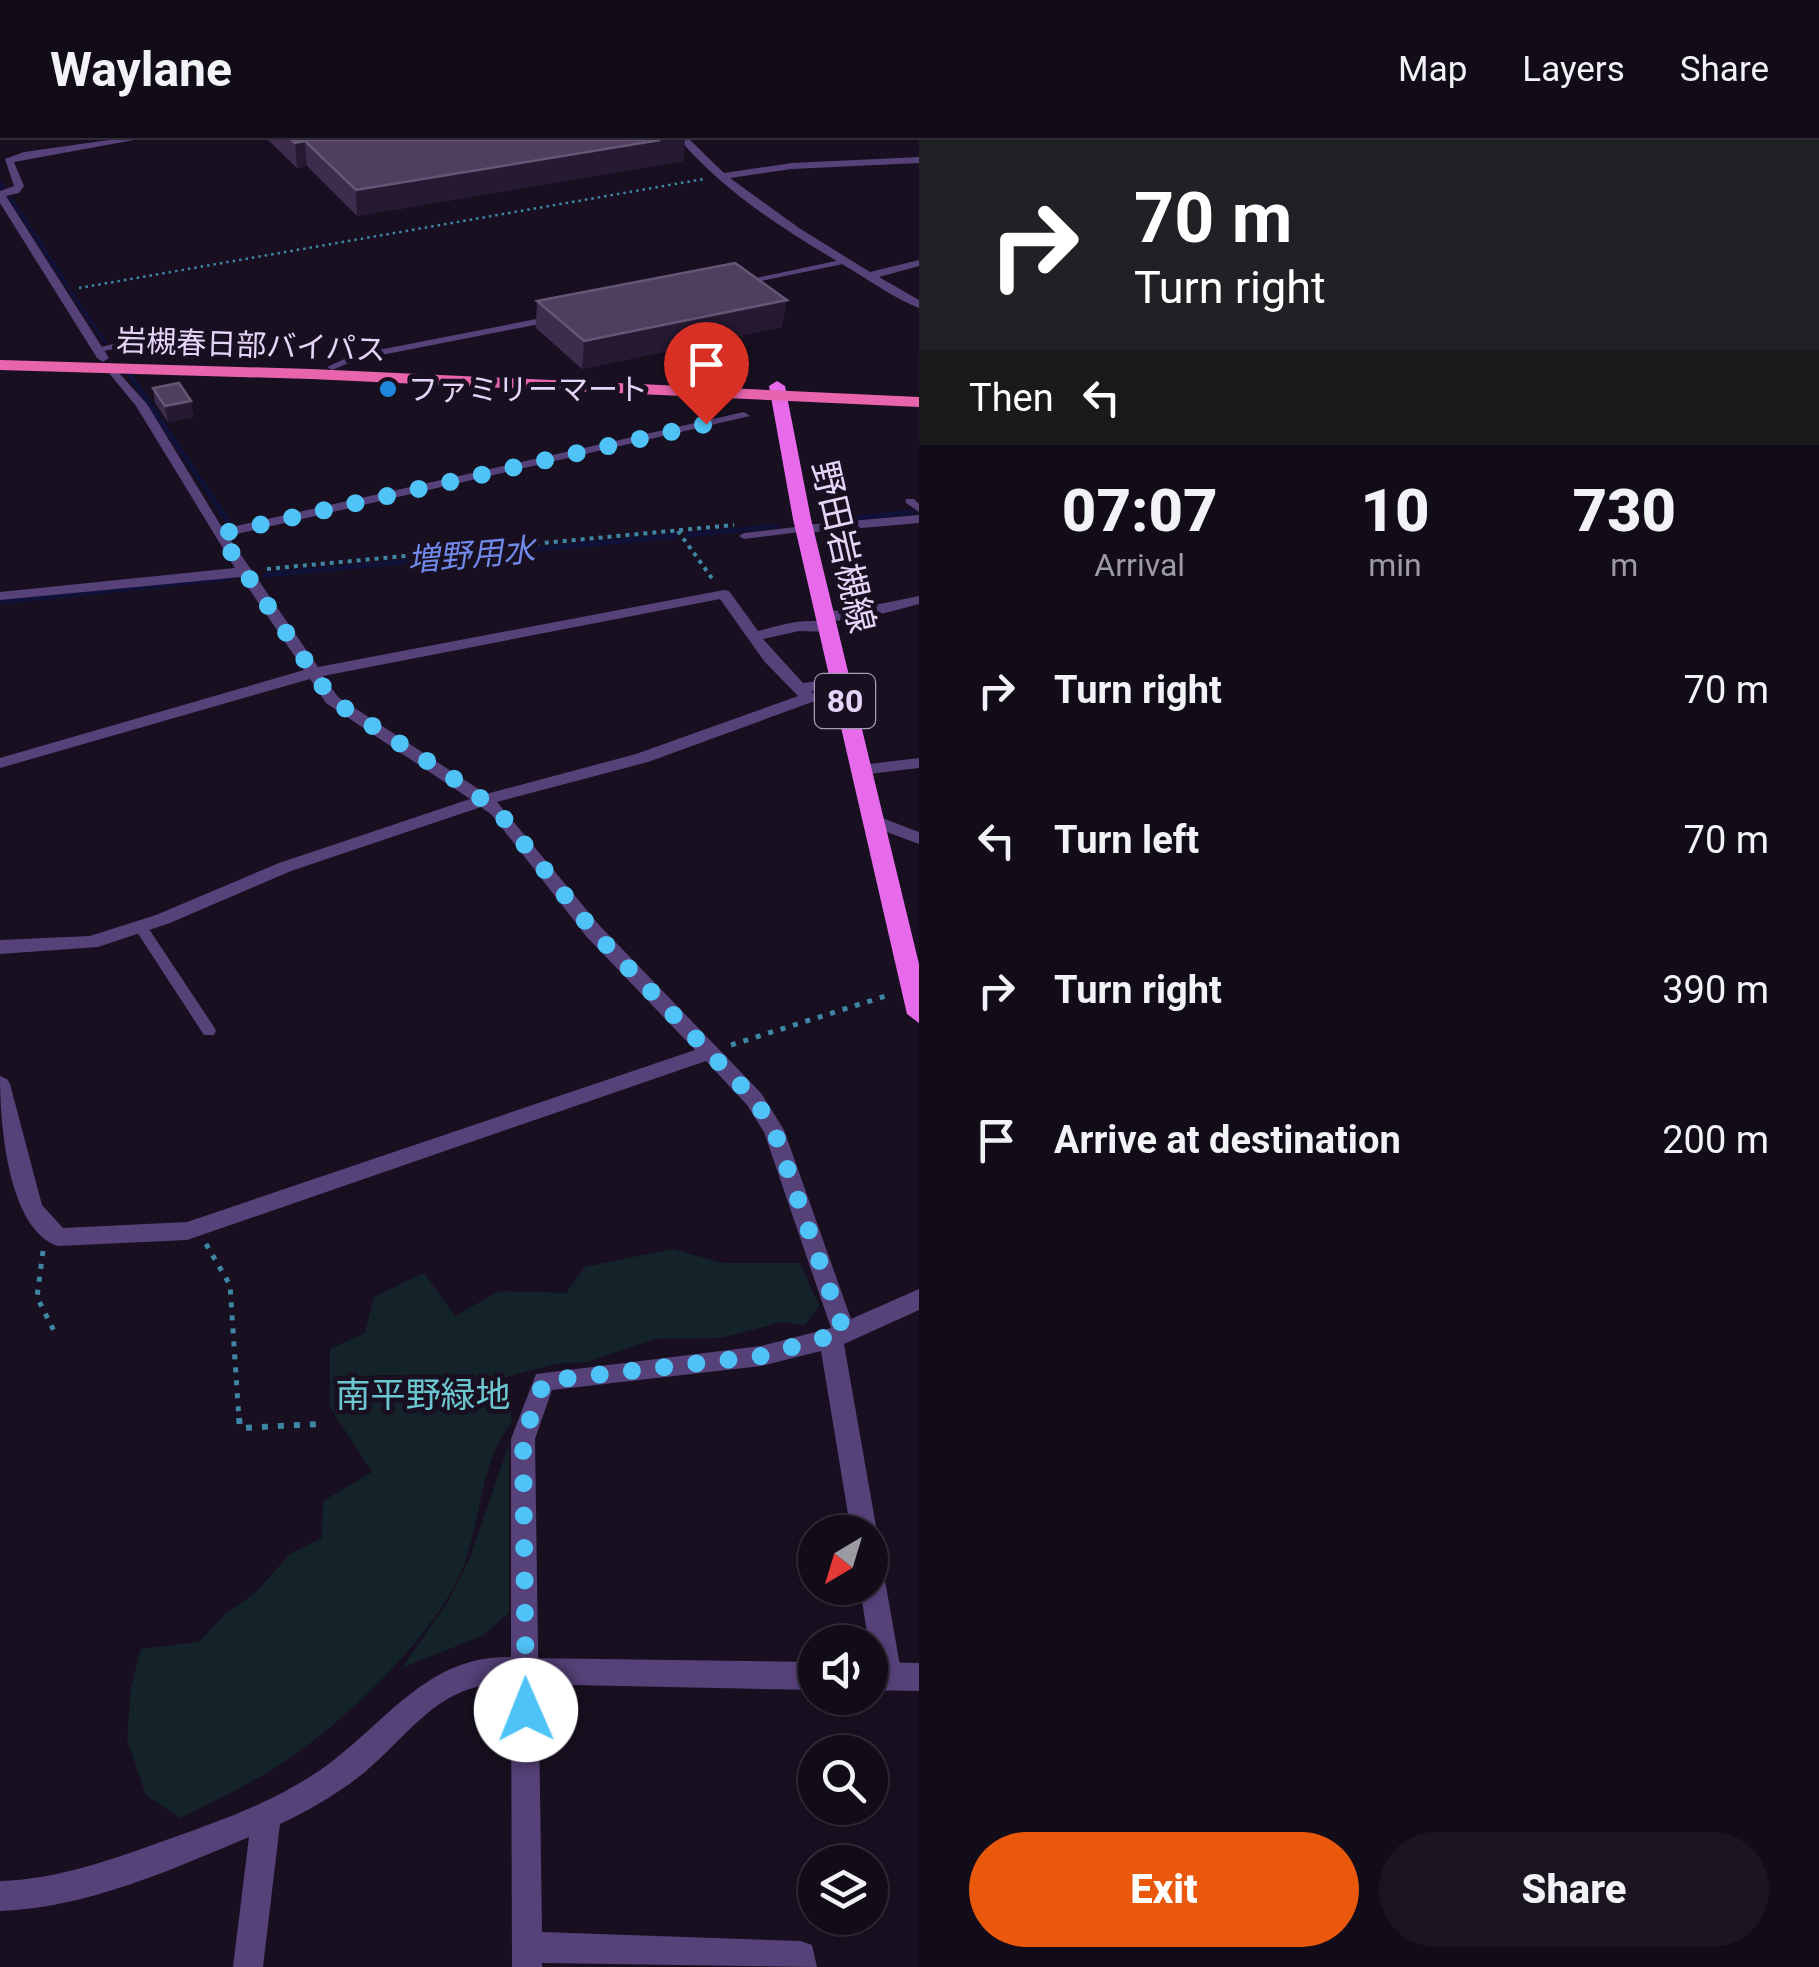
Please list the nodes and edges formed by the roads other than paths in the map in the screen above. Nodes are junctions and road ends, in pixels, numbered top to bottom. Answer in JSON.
{"nodes":[{"id":1,"x":128,"y":140,"type":"edge"},
{"id":2,"x":684,"y":140,"type":"edge"},
{"id":3,"x":919,"y":160,"type":"edge"},
{"id":4,"x":722,"y":176,"type":"junction"},
{"id":5,"x":0,"y":194,"type":"edge"},
{"id":6,"x":846,"y":261,"type":"junction"},
{"id":7,"x":919,"y":263,"type":"edge"},
{"id":8,"x":868,"y":276,"type":"junction"},
{"id":9,"x":732,"y":284,"type":"edge"},
{"id":10,"x":919,"y":305,"type":"edge"},
{"id":11,"x":560,"y":318,"type":"edge"},
{"id":12,"x":107,"y":355,"type":"junction"},
{"id":13,"x":0,"y":356,"type":"edge"},
{"id":14,"x":0,"y":364,"type":"edge"},
{"id":15,"x":332,"y":367,"type":"junction"},
{"id":16,"x":777,"y":391,"type":"junction"},
{"id":17,"x":919,"y":392,"type":"edge"},
{"id":18,"x":919,"y":402,"type":"edge"},
{"id":19,"x":744,"y":416,"type":"dead end"},
{"id":20,"x":919,"y":519,"type":"edge"},
{"id":21,"x":804,"y":529,"type":"junction"},
{"id":22,"x":746,"y":530,"type":"road end"},
{"id":23,"x":219,"y":534,"type":"junction"},
{"id":24,"x":244,"y":572,"type":"junction"},
{"id":25,"x":0,"y":596,"type":"edge"},
{"id":26,"x":919,"y":600,"type":"edge"},
{"id":27,"x":826,"y":621,"type":"junction"},
{"id":28,"x":756,"y":636,"type":"junction"},
{"id":29,"x":312,"y":673,"type":"junction"},
{"id":30,"x":841,"y":683,"type":"junction"},
{"id":31,"x":798,"y":688,"type":"junction"},
{"id":32,"x":0,"y":764,"type":"edge"},
{"id":33,"x":919,"y":764,"type":"edge"},
{"id":34,"x":862,"y":770,"type":"junction"},
{"id":35,"x":484,"y":800,"type":"junction"},
{"id":36,"x":874,"y":821,"type":"junction"},
{"id":37,"x":919,"y":838,"type":"edge"},
{"id":38,"x":140,"y":926,"type":"junction"},
{"id":39,"x":0,"y":947,"type":"edge"},
{"id":40,"x":919,"y":1014,"type":"edge"},
{"id":41,"x":209,"y":1031,"type":"dead end"},
{"id":42,"x":711,"y":1052,"type":"junction"},
{"id":43,"x":0,"y":1084,"type":"edge"},
{"id":44,"x":919,"y":1299,"type":"edge"},
{"id":45,"x":837,"y":1336,"type":"junction"},
{"id":46,"x":862,"y":1515,"type":"edge"},
{"id":47,"x":526,"y":1671,"type":"junction"},
{"id":48,"x":798,"y":1676,"type":"edge"},
{"id":49,"x":888,"y":1677,"type":"edge"},
{"id":50,"x":919,"y":1677,"type":"edge"},
{"id":51,"x":266,"y":1818,"type":"junction"},
{"id":52,"x":0,"y":1896,"type":"edge"},
{"id":53,"x":527,"y":1957,"type":"edge"},
{"id":54,"x":248,"y":1967,"type":"edge"},
{"id":55,"x":802,"y":1967,"type":"edge"}],
"edges":[{"from":1,"to":5,"type":"street"},
{"from":2,"to":4,"type":"street"},
{"from":3,"to":4,"type":"street"},
{"from":4,"to":6,"type":"street"},
{"from":5,"to":12,"type":"street"},
{"from":6,"to":8,"type":"street"},
{"from":6,"to":9,"type":"lane"},
{"from":7,"to":8,"type":"street"},
{"from":8,"to":10,"type":"street"},
{"from":11,"to":15,"type":"lane"},
{"from":12,"to":13,"type":"highway","name":"岩槻春日部バイパス"},
{"from":12,"to":14,"type":"highway","name":"岩槻春日部バイパス"},
{"from":12,"to":15,"type":"highway","name":"岩槻春日部バイパス"},
{"from":12,"to":16,"type":"highway","name":"岩槻春日部バイパス"},
{"from":12,"to":23,"type":"street"},
{"from":15,"to":16,"type":"highway","name":"岩槻春日部バイパス"},
{"from":16,"to":17,"type":"highway","name":"岩槻春日部バイパス"},
{"from":16,"to":18,"type":"highway","name":"岩槻春日部バイパス"},
{"from":16,"to":21,"type":"main road","name":"野田岩槻線","number":"80"},
{"from":19,"to":23,"type":"street"},
{"from":20,"to":21,"type":"street"},
{"from":21,"to":22,"type":"lane"},
{"from":21,"to":27,"type":"main road","name":"野田岩槻線","number":"80"},
{"from":23,"to":24,"type":"street"},
{"from":24,"to":25,"type":"street"},
{"from":24,"to":29,"type":"street"},
{"from":26,"to":27,"type":"street"},
{"from":27,"to":28,"type":"street"},
{"from":27,"to":30,"type":"main road","name":"野田岩槻線","number":"80"},
{"from":28,"to":29,"type":"street"},
{"from":28,"to":31,"type":"street"},
{"from":29,"to":32,"type":"street"},
{"from":29,"to":35,"type":"street"},
{"from":30,"to":31,"type":"street"},
{"from":30,"to":34,"type":"main road","name":"野田岩槻線","number":"80"},
{"from":31,"to":35,"type":"street"},
{"from":33,"to":34,"type":"street"},
{"from":34,"to":36,"type":"main road","name":"野田岩槻線","number":"80"},
{"from":35,"to":38,"type":"street"},
{"from":35,"to":42,"type":"street"},
{"from":36,"to":37,"type":"street"},
{"from":36,"to":40,"type":"main road","name":"野田岩槻線","number":"80"},
{"from":38,"to":39,"type":"street"},
{"from":38,"to":41,"type":"lane"},
{"from":42,"to":43,"type":"street"},
{"from":42,"to":45,"type":"street"},
{"from":44,"to":45,"type":"street"},
{"from":45,"to":46,"type":"street"},
{"from":45,"to":47,"type":"street"},
{"from":47,"to":48,"type":"street"},
{"from":47,"to":51,"type":"street"},
{"from":47,"to":53,"type":"street"},
{"from":49,"to":50,"type":"street"},
{"from":51,"to":52,"type":"street"},
{"from":51,"to":54,"type":"street"},
{"from":53,"to":55,"type":"street"}]}
